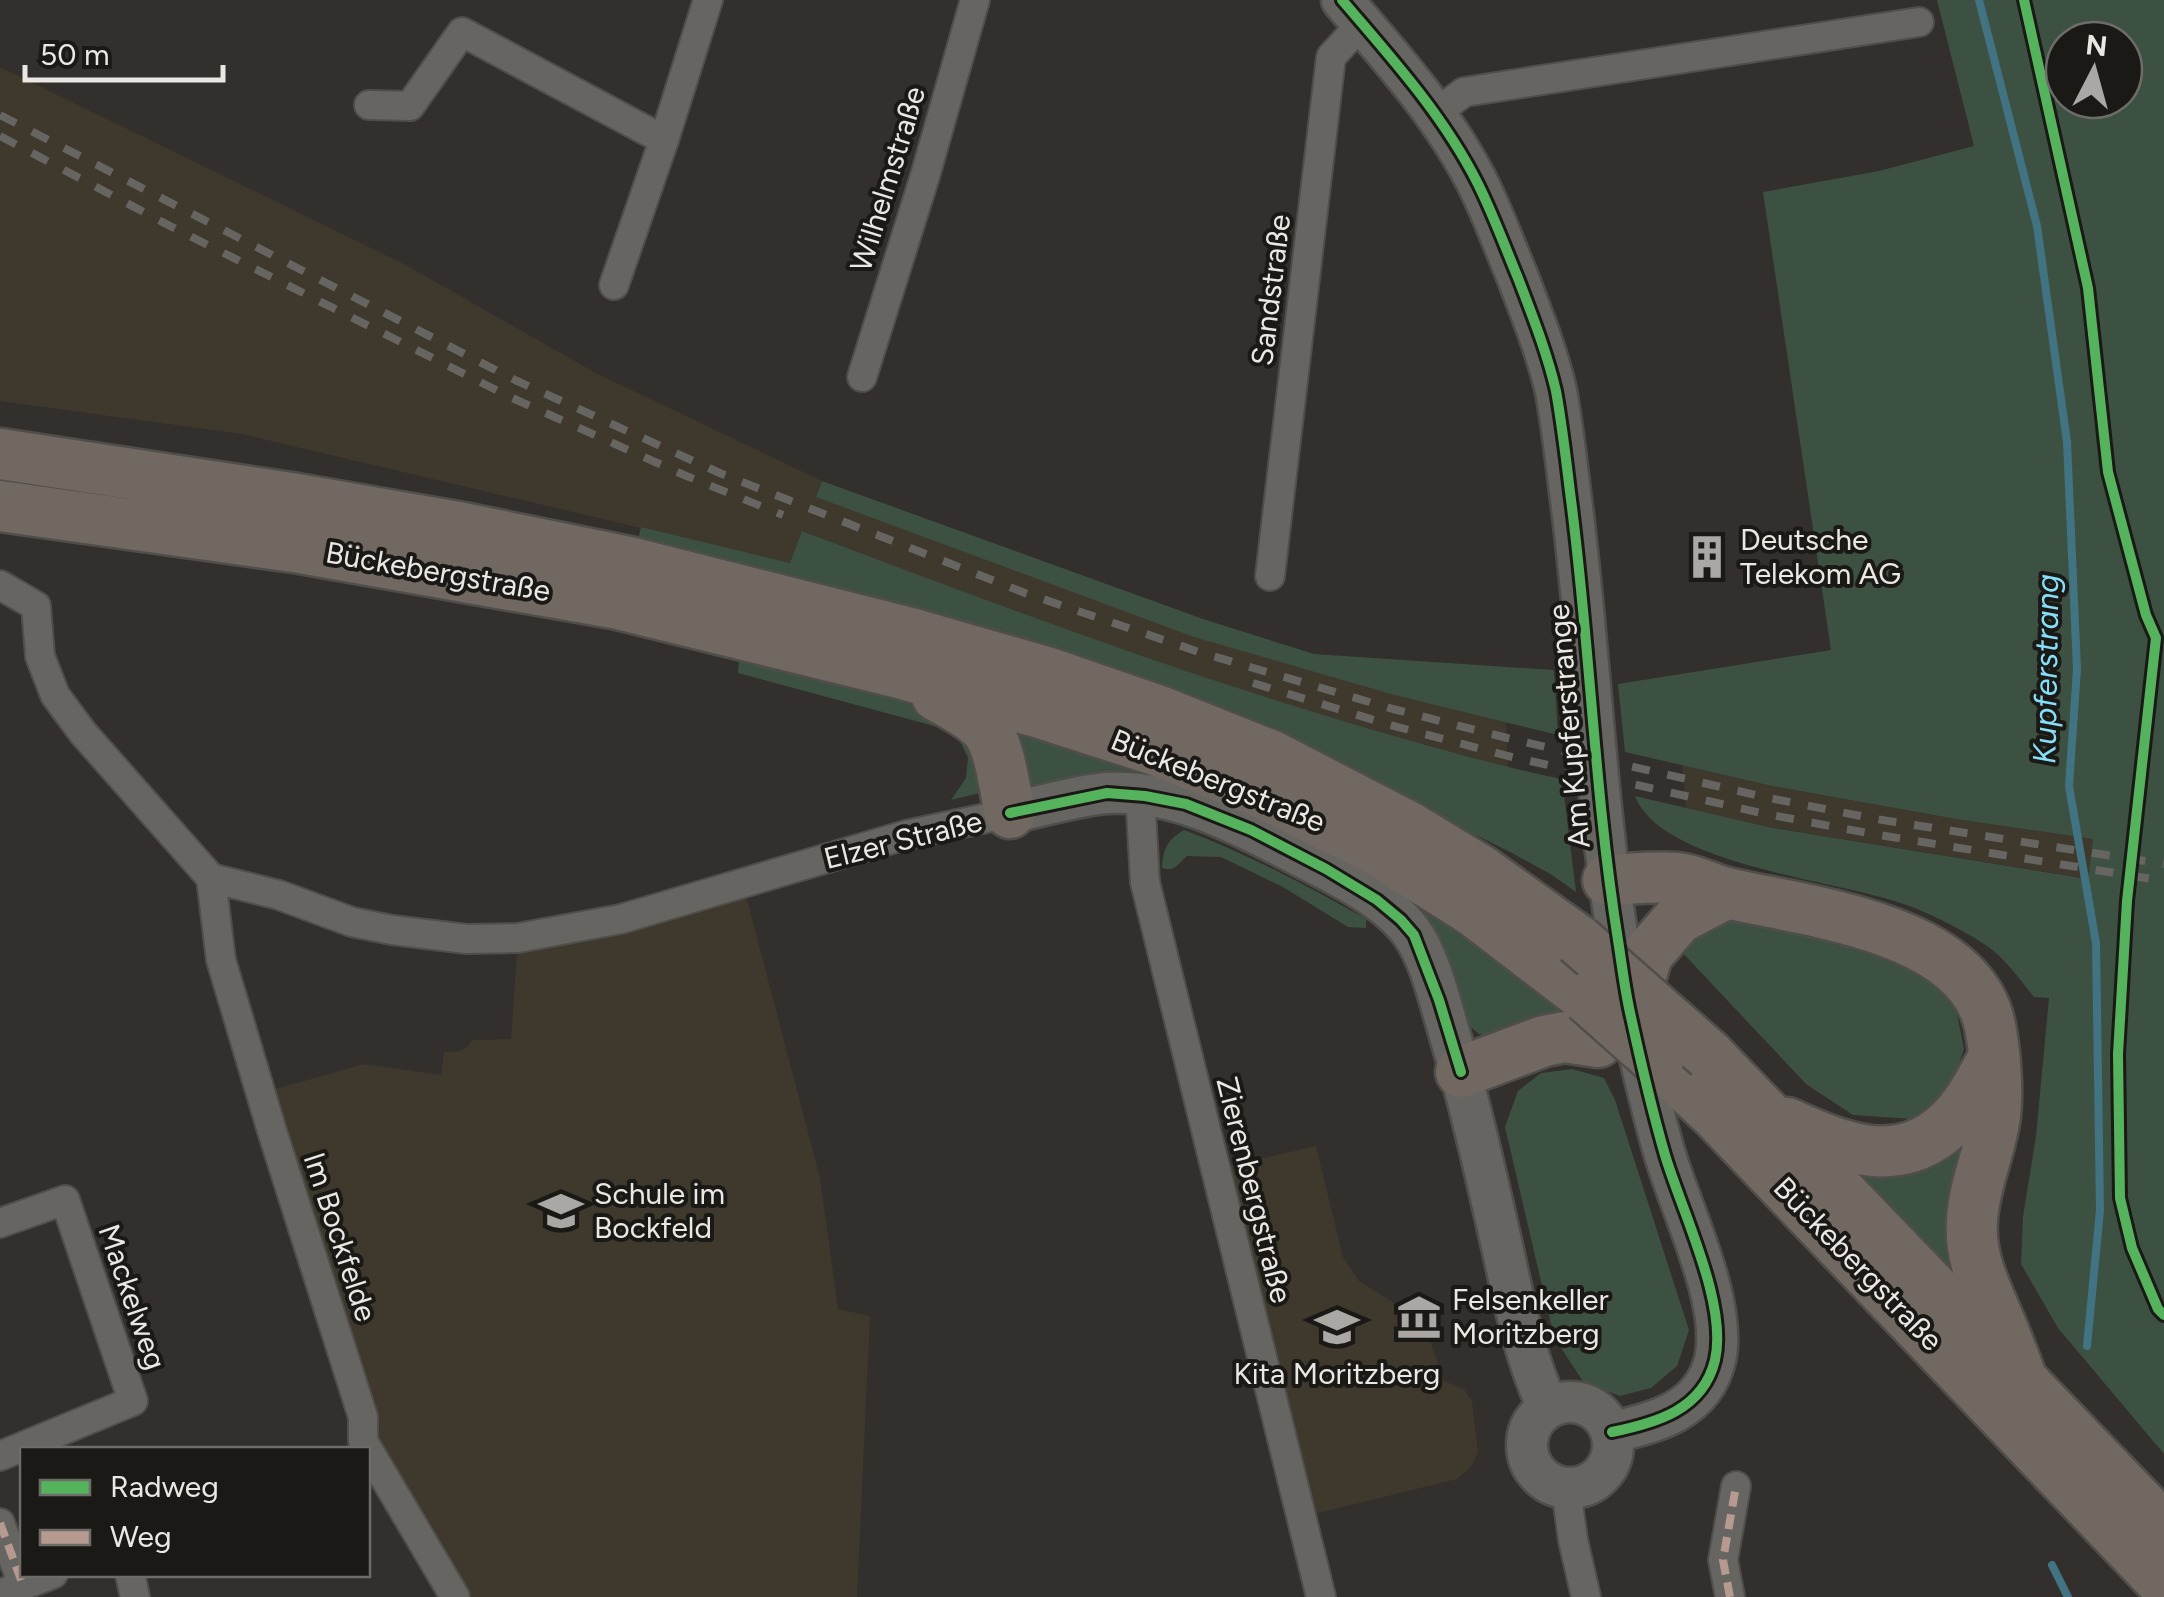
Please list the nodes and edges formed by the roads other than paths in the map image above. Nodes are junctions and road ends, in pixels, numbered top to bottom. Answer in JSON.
{"nodes":[{"id":1,"x":708,"y":0,"type":"edge"},
{"id":2,"x":974,"y":0,"type":"edge"},
{"id":3,"x":1352,"y":12,"type":"edge"},
{"id":4,"x":1919,"y":22,"type":"dead end"},
{"id":5,"x":369,"y":105,"type":"dead end"},
{"id":6,"x":1435,"y":114,"type":"junction"},
{"id":7,"x":664,"y":140,"type":"junction"},
{"id":8,"x":614,"y":284,"type":"dead end"},
{"id":9,"x":862,"y":377,"type":"dead end"},
{"id":10,"x":0,"y":454,"type":"edge"},
{"id":11,"x":0,"y":506,"type":"edge"},
{"id":12,"x":1270,"y":576,"type":"dead end"},
{"id":13,"x":0,"y":585,"type":"edge"},
{"id":14,"x":899,"y":673,"type":"junction"},
{"id":15,"x":1145,"y":796,"type":"junction"},
{"id":16,"x":1010,"y":814,"type":"junction"},
{"id":17,"x":211,"y":878,"type":"junction"},
{"id":18,"x":1608,"y":880,"type":"junction"},
{"id":19,"x":1727,"y":893,"type":"junction"},
{"id":20,"x":1605,"y":1018,"type":"junction"},
{"id":21,"x":1994,"y":1058,"type":"junction"},
{"id":22,"x":1461,"y":1072,"type":"junction"},
{"id":23,"x":1770,"y":1115,"type":"junction"},
{"id":24,"x":0,"y":1223,"type":"edge"},
{"id":25,"x":2021,"y":1378,"type":"junction"},
{"id":26,"x":1548,"y":1407,"type":"junction"},
{"id":27,"x":1612,"y":1432,"type":"junction"},
{"id":28,"x":360,"y":1445,"type":"edge"},
{"id":29,"x":22,"y":1447,"type":"edge"},
{"id":30,"x":370,"y":1461,"type":"edge"},
{"id":31,"x":1736,"y":1486,"type":"dead end"},
{"id":32,"x":1566,"y":1489,"type":"junction"},
{"id":33,"x":0,"y":1523,"type":"edge"},
{"id":34,"x":2164,"y":1528,"type":"edge"},
{"id":35,"x":45,"y":1577,"type":"edge"},
{"id":36,"x":2164,"y":1584,"type":"edge"},
{"id":37,"x":12,"y":1590,"type":"edge"},
{"id":38,"x":455,"y":1597,"type":"edge"},
{"id":39,"x":1321,"y":1597,"type":"edge"},
{"id":40,"x":1586,"y":1597,"type":"edge"},
{"id":41,"x":1730,"y":1597,"type":"edge"}],
"edges":[{"from":1,"to":7,"type":"street"},
{"from":2,"to":9,"type":"street","name":"Wilhelmstraße"},
{"from":3,"to":6,"type":"street","name":"Am Kupferstrange"},
{"from":3,"to":12,"type":"street","name":"Sandstraße"},
{"from":4,"to":6,"type":"street"},
{"from":5,"to":7,"type":"street"},
{"from":6,"to":18,"type":"street","name":"Am Kupferstrange"},
{"from":7,"to":8,"type":"street"},
{"from":10,"to":23,"type":"highway","name":"Bückebergstraße","bridge":true},
{"from":11,"to":14,"type":"highway","name":"Bückebergstraße"},
{"from":13,"to":17,"type":"street"},
{"from":14,"to":16,"type":"highway"},
{"from":14,"to":20,"type":"highway","name":"Bückebergstraße"},
{"from":15,"to":16,"type":"street","name":"Elzer Straße"},
{"from":15,"to":22,"type":"street","name":"Elzer Straße"},
{"from":15,"to":39,"type":"street","name":"Zierenbergstraße"},
{"from":16,"to":17,"type":"street","name":"Elzer Straße"},
{"from":17,"to":28,"type":"street","name":"Im Bockfelde"},
{"from":18,"to":19,"type":"highway"},
{"from":18,"to":20,"type":"street","name":"Am Kupferstrange"},
{"from":19,"to":20,"type":"highway"},
{"from":19,"to":21,"type":"highway"},
{"from":20,"to":22,"type":"highway"},
{"from":20,"to":27,"type":"street","name":"Am Kupferstrange"},
{"from":20,"to":36,"type":"highway","name":"Bückebergstraße","bridge":true},
{"from":21,"to":23,"type":"highway"},
{"from":21,"to":25,"type":"highway"},
{"from":22,"to":26,"type":"street","name":"Elzer Straße"},
{"from":23,"to":25,"type":"highway","name":"Bückebergstraße"},
{"from":24,"to":29,"type":"street","name":"Mackelweg"},
{"from":25,"to":34,"type":"highway","name":"Bückebergstraße"},
{"from":26,"to":27,"type":"street"},
{"from":26,"to":32,"type":"street"},
{"from":27,"to":32,"type":"street"},
{"from":30,"to":38,"type":"street","name":"Im Bockfelde"},
{"from":31,"to":41,"type":"street"},
{"from":32,"to":40,"type":"street"},
{"from":33,"to":37,"type":"street"},
{"from":35,"to":37,"type":"street"}]}
